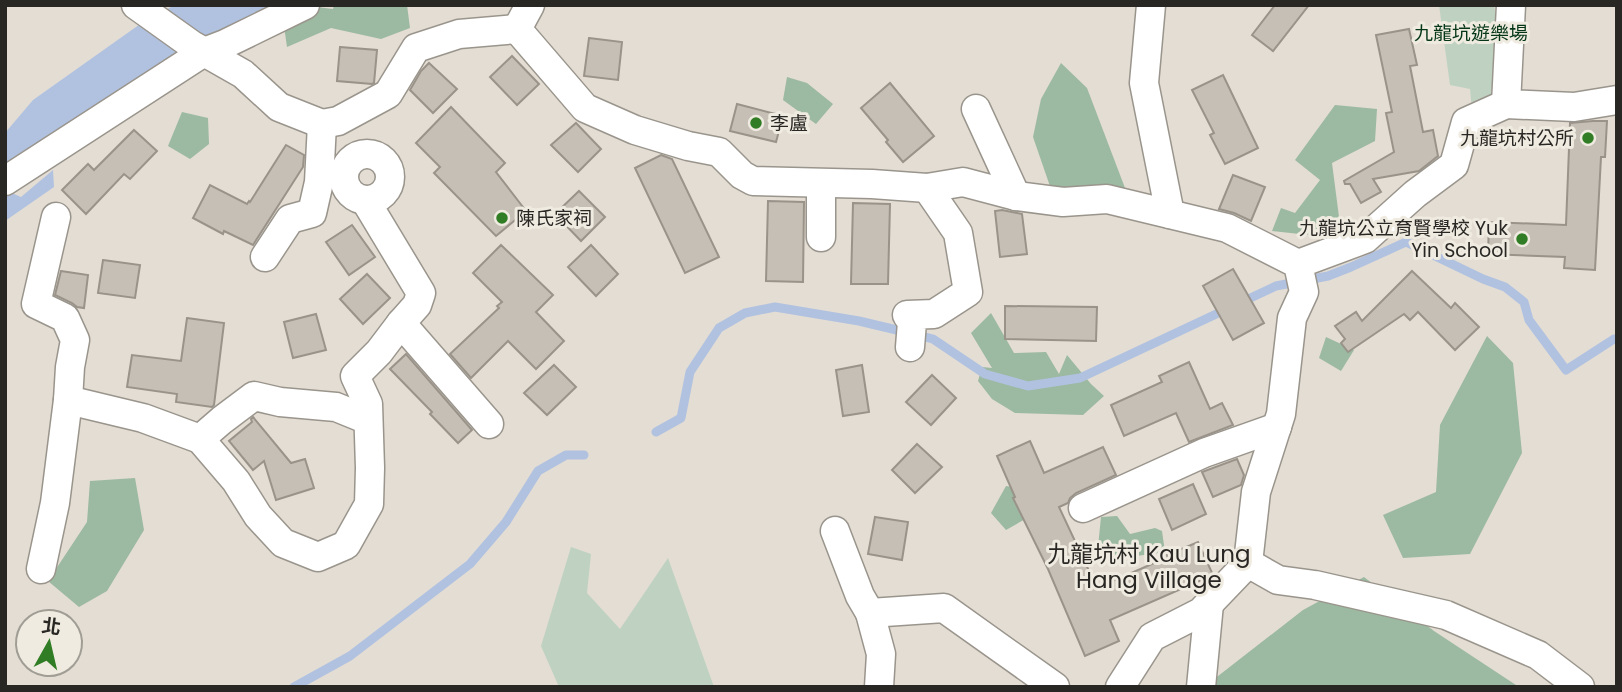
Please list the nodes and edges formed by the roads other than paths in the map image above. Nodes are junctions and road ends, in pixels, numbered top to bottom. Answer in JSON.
{"nodes":[{"id":1,"x":305,"y":5,"type":"edge"},
{"id":2,"x":1151,"y":5,"type":"edge"},
{"id":3,"x":1511,"y":5,"type":"edge"},
{"id":4,"x":142,"y":9,"type":"edge"},
{"id":5,"x":523,"y":17,"type":"edge"},
{"id":6,"x":198,"y":48,"type":"junction"},
{"id":7,"x":1617,"y":100,"type":"edge"},
{"id":8,"x":1506,"y":104,"type":"junction"},
{"id":9,"x":976,"y":109,"type":"dead end"},
{"id":10,"x":330,"y":122,"type":"junction"},
{"id":11,"x":357,"y":155,"type":"junction"},
{"id":12,"x":5,"y":181,"type":"edge"},
{"id":13,"x":821,"y":184,"type":"junction"},
{"id":14,"x":927,"y":188,"type":"junction"},
{"id":15,"x":1016,"y":196,"type":"junction"},
{"id":16,"x":365,"y":201,"type":"junction"},
{"id":17,"x":1170,"y":214,"type":"junction"},
{"id":18,"x":56,"y":217,"type":"dead end"},
{"id":19,"x":821,"y":237,"type":"dead end"},
{"id":20,"x":265,"y":257,"type":"dead end"},
{"id":21,"x":1298,"y":264,"type":"junction"},
{"id":22,"x":401,"y":323,"type":"junction"},
{"id":23,"x":911,"y":347,"type":"dead end"},
{"id":24,"x":68,"y":400,"type":"junction"},
{"id":25,"x":369,"y":420,"type":"junction"},
{"id":26,"x":489,"y":424,"type":"dead end"},
{"id":27,"x":1277,"y":427,"type":"junction"},
{"id":28,"x":200,"y":439,"type":"junction"},
{"id":29,"x":1083,"y":508,"type":"dead end"},
{"id":30,"x":835,"y":531,"type":"dead end"},
{"id":31,"x":1248,"y":563,"type":"junction"},
{"id":32,"x":41,"y":569,"type":"dead end"},
{"id":33,"x":1209,"y":604,"type":"junction"},
{"id":34,"x":870,"y":613,"type":"junction"},
{"id":35,"x":879,"y":687,"type":"edge"},
{"id":36,"x":1055,"y":687,"type":"edge"},
{"id":37,"x":1120,"y":687,"type":"edge"},
{"id":38,"x":1201,"y":687,"type":"edge"},
{"id":39,"x":1580,"y":687,"type":"edge"}],
"edges":[{"from":1,"to":6,"type":"street"},
{"from":2,"to":17,"type":"street"},
{"from":3,"to":8,"type":"street"},
{"from":4,"to":6,"type":"street"},
{"from":5,"to":10,"type":"street"},
{"from":5,"to":13,"type":"street"},
{"from":6,"to":10,"type":"street"},
{"from":6,"to":12,"type":"street"},
{"from":7,"to":8,"type":"street"},
{"from":8,"to":21,"type":"street"},
{"from":9,"to":15,"type":"street"},
{"from":10,"to":11,"type":"street"},
{"from":10,"to":20,"type":"street"},
{"from":11,"to":16,"type":"street"},
{"from":11,"to":16,"type":"street"},
{"from":13,"to":14,"type":"street"},
{"from":13,"to":19,"type":"street"},
{"from":14,"to":15,"type":"street"},
{"from":14,"to":23,"type":"street"},
{"from":15,"to":17,"type":"street"},
{"from":16,"to":22,"type":"street"},
{"from":17,"to":21,"type":"street"},
{"from":18,"to":24,"type":"street"},
{"from":21,"to":27,"type":"street"},
{"from":22,"to":25,"type":"street"},
{"from":22,"to":26,"type":"street"},
{"from":24,"to":28,"type":"street"},
{"from":24,"to":32,"type":"street"},
{"from":25,"to":28,"type":"street"},
{"from":25,"to":28,"type":"street"},
{"from":27,"to":29,"type":"street"},
{"from":27,"to":31,"type":"street"},
{"from":30,"to":34,"type":"street"},
{"from":31,"to":33,"type":"street"},
{"from":31,"to":39,"type":"street"},
{"from":33,"to":37,"type":"street"},
{"from":33,"to":38,"type":"street"},
{"from":34,"to":35,"type":"street"},
{"from":34,"to":36,"type":"street"}]}
